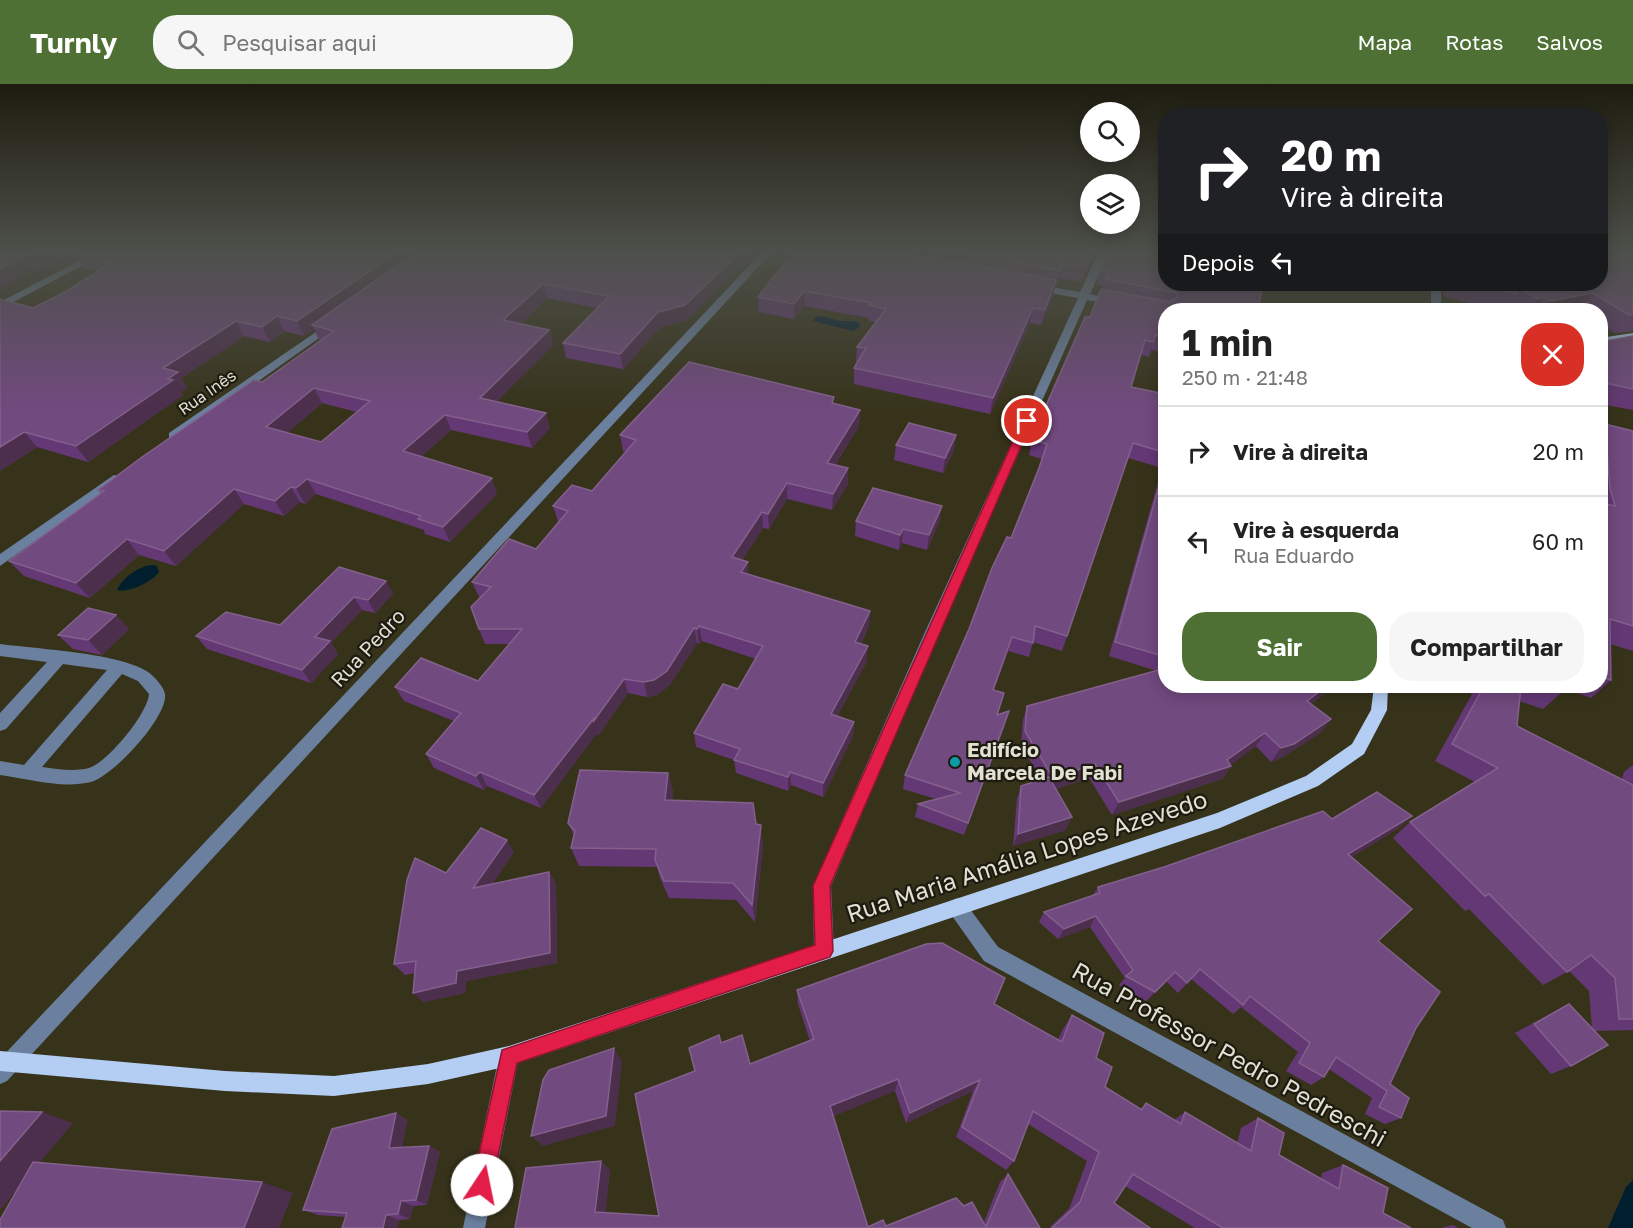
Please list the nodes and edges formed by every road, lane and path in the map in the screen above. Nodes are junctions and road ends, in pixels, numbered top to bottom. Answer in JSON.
{"nodes":[{"id":1,"x":718,"y":304,"type":"edge"},
{"id":2,"x":1078,"y":304,"type":"edge"},
{"id":3,"x":343,"y":316,"type":"edge"},
{"id":4,"x":1633,"y":336,"type":"edge"},
{"id":5,"x":1608,"y":340,"type":"edge"},
{"id":6,"x":161,"y":445,"type":"edge"},
{"id":7,"x":123,"y":472,"type":"edge"},
{"id":8,"x":0,"y":561,"type":"edge"},
{"id":9,"x":0,"y":650,"type":"edge"},
{"id":10,"x":60,"y":658,"type":"junction"},
{"id":11,"x":120,"y":666,"type":"junction"},
{"id":12,"x":1381,"y":693,"type":"edge"},
{"id":13,"x":0,"y":724,"type":"edge"},
{"id":14,"x":0,"y":768,"type":"edge"},
{"id":15,"x":28,"y":771,"type":"junction"},
{"id":16,"x":957,"y":907,"type":"junction"},
{"id":17,"x":824,"y":951,"type":"junction"},
{"id":18,"x":509,"y":1056,"type":"junction"},
{"id":19,"x":4,"y":1066,"type":"edge"},
{"id":20,"x":474,"y":1228,"type":"edge"},
{"id":21,"x":1494,"y":1228,"type":"edge"}],
"edges":[{"from":1,"to":19,"type":"street","name":"Rua Pedro"},
{"from":2,"to":17,"type":"street"},
{"from":3,"to":6,"type":"street","name":"Rua Inês"},
{"from":4,"to":5,"type":"main road"},
{"from":7,"to":8,"type":"street"},
{"from":9,"to":10,"type":"street"},
{"from":10,"to":11,"type":"street"},
{"from":10,"to":13,"type":"street"},
{"from":11,"to":15,"type":"street"},
{"from":11,"to":15,"type":"street"},
{"from":12,"to":16,"type":"main road","name":"Rua Maria Amália Lopes Azevedo"},
{"from":14,"to":15,"type":"street"},
{"from":16,"to":17,"type":"main road","name":"Rua Maria Amália Lopes Azevedo"},
{"from":16,"to":21,"type":"street","name":"Rua Professor Pedro Pedreschi"},
{"from":17,"to":18,"type":"main road","name":"Rua Maria Amália Lopes Azevedo"},
{"from":18,"to":19,"type":"main road","name":"Rua Maria Amália Lopes Azevedo"},
{"from":18,"to":20,"type":"street"}]}
